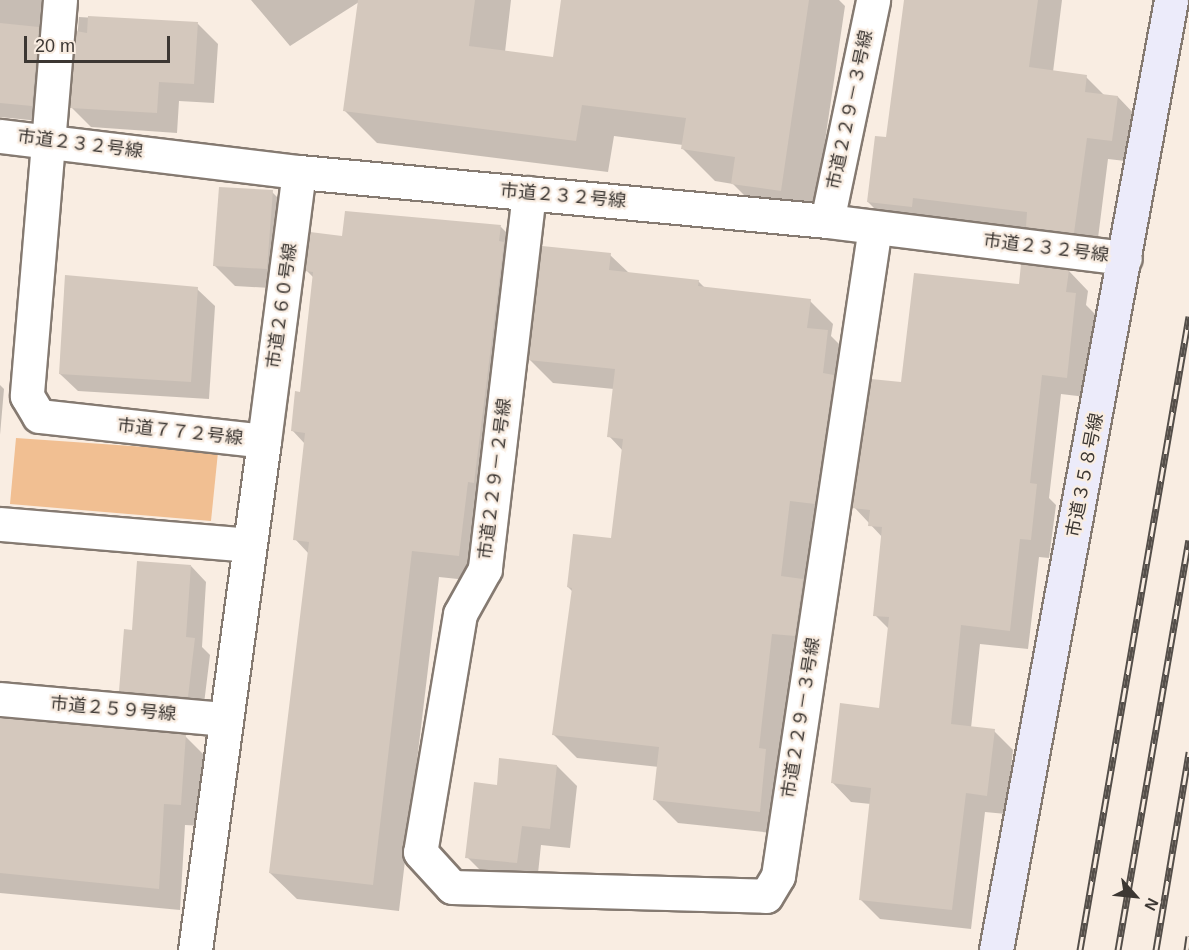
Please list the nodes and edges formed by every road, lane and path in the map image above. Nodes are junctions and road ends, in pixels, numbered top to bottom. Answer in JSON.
{"nodes":[{"id":1,"x":60,"y":0,"type":"edge"},
{"id":2,"x":873,"y":0,"type":"edge"},
{"id":3,"x":1171,"y":0,"type":"edge"},
{"id":4,"x":0,"y":136,"type":"edge"},
{"id":5,"x":46,"y":139,"type":"junction"},
{"id":6,"x":300,"y":172,"type":"junction"},
{"id":7,"x":529,"y":193,"type":"junction"},
{"id":8,"x":827,"y":221,"type":"junction"},
{"id":9,"x":875,"y":227,"type":"junction"},
{"id":10,"x":1125,"y":258,"type":"junction"},
{"id":11,"x":264,"y":441,"type":"junction"},
{"id":12,"x":0,"y":524,"type":"edge"},
{"id":13,"x":249,"y":545,"type":"junction"},
{"id":14,"x":0,"y":699,"type":"edge"},
{"id":15,"x":226,"y":719,"type":"junction"},
{"id":16,"x":452,"y":887,"type":"joint"},
{"id":17,"x":195,"y":950,"type":"edge"},
{"id":18,"x":996,"y":950,"type":"edge"}],
"edges":[{"from":1,"to":5,"type":"street","name":"市道７７２号線"},
{"from":2,"to":8,"type":"street","name":"市道２２９－３号線"},
{"from":3,"to":10,"type":"street","name":"市道３５８号線"},
{"from":4,"to":5,"type":"street","name":"市道２３２号線"},
{"from":5,"to":6,"type":"street","name":"市道２３２号線"},
{"from":5,"to":11,"type":"street","name":"市道７７２号線"},
{"from":6,"to":7,"type":"street","name":"市道２３２号線"},
{"from":6,"to":11,"type":"street","name":"市道２６０号線"},
{"from":7,"to":8,"type":"street","name":"市道２３２号線"},
{"from":7,"to":16,"type":"street","name":"市道２２９－２号線"},
{"from":8,"to":9,"type":"street","name":"市道２３２号線"},
{"from":9,"to":10,"type":"street","name":"市道２３２号線"},
{"from":9,"to":16,"type":"street","name":"市道２２９－３号線"},
{"from":10,"to":18,"type":"street","name":"市道３５８号線"},
{"from":11,"to":13,"type":"street","name":"市道７７２号線"},
{"from":12,"to":13,"type":"street"},
{"from":13,"to":15,"type":"street","name":"市道７７２号線"},
{"from":14,"to":15,"type":"street","name":"市道２５９号線"},
{"from":15,"to":17,"type":"street","name":"市道７７２号線"}]}
